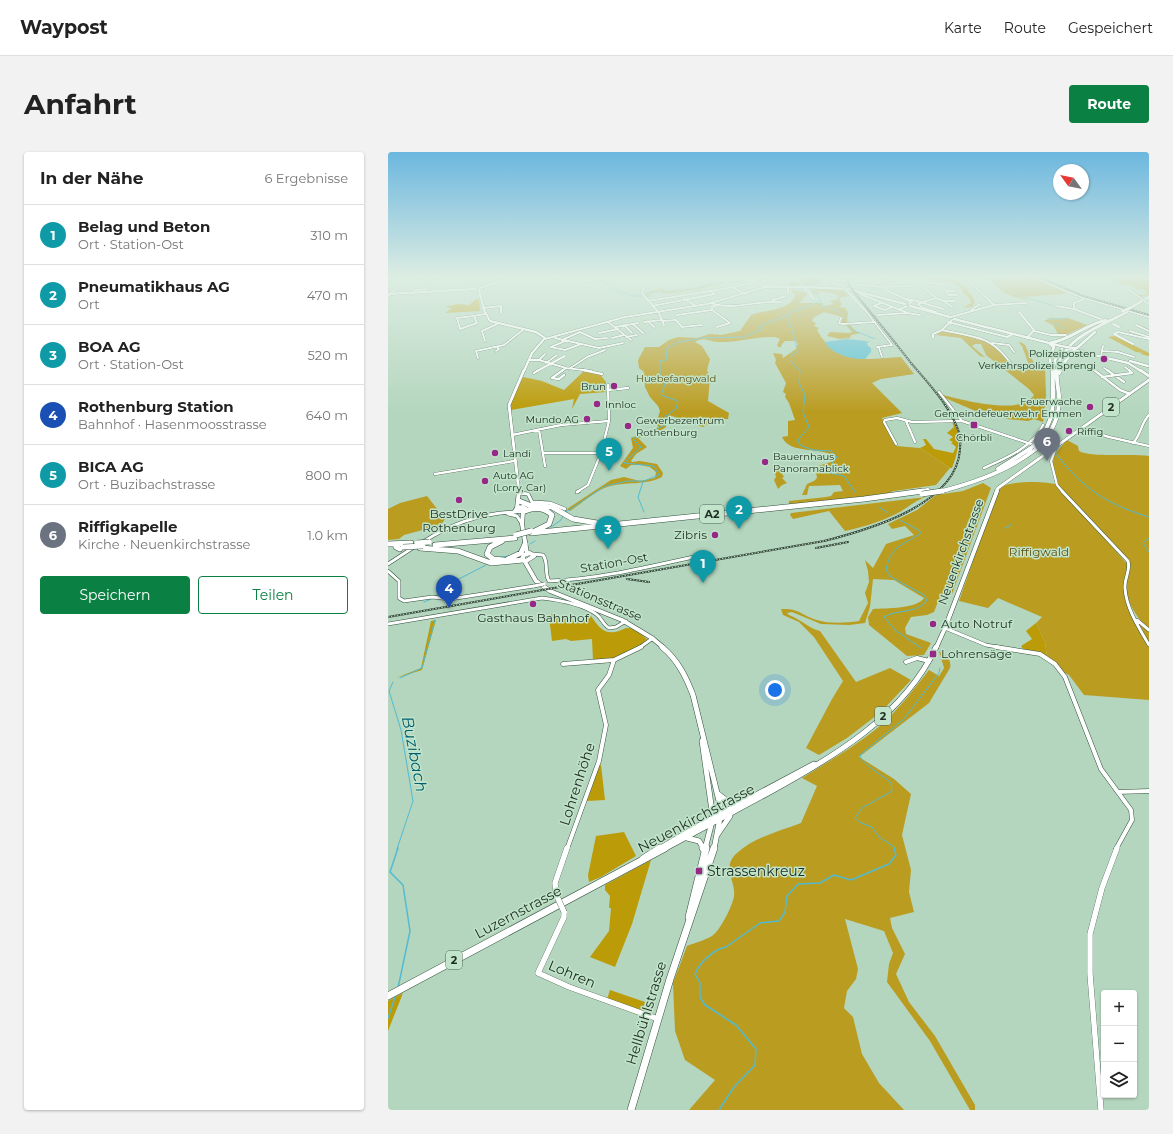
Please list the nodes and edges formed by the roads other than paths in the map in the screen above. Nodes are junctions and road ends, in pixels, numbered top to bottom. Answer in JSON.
{"nodes":[{"id":1,"x":662,"y":321,"type":"edge"},
{"id":2,"x":458,"y":322,"type":"edge"},
{"id":3,"x":477,"y":322,"type":"edge"},
{"id":4,"x":492,"y":322,"type":"edge"},
{"id":5,"x":608,"y":322,"type":"joint"},
{"id":6,"x":644,"y":322,"type":"dead end"},
{"id":7,"x":648,"y":322,"type":"junction"},
{"id":8,"x":652,"y":322,"type":"edge"},
{"id":9,"x":677,"y":322,"type":"edge"},
{"id":10,"x":728,"y":322,"type":"edge"},
{"id":11,"x":840,"y":322,"type":"edge"},
{"id":12,"x":875,"y":322,"type":"joint"},
{"id":13,"x":949,"y":322,"type":"edge"},
{"id":14,"x":959,"y":322,"type":"edge"},
{"id":15,"x":962,"y":322,"type":"edge"},
{"id":16,"x":1027,"y":322,"type":"edge"},
{"id":17,"x":1102,"y":322,"type":"edge"},
{"id":18,"x":1103,"y":322,"type":"edge"},
{"id":19,"x":1110,"y":322,"type":"edge"},
{"id":20,"x":1111,"y":322,"type":"edge"},
{"id":21,"x":638,"y":323,"type":"dead end"},
{"id":22,"x":497,"y":324,"type":"junction"},
{"id":23,"x":633,"y":324,"type":"junction"},
{"id":24,"x":1114,"y":324,"type":"dead end"},
{"id":25,"x":624,"y":325,"type":"junction"},
{"id":26,"x":664,"y":325,"type":"dead end"},
{"id":27,"x":702,"y":325,"type":"dead end"},
{"id":28,"x":1136,"y":325,"type":"dead end"},
{"id":29,"x":654,"y":327,"type":"dead end"},
{"id":30,"x":717,"y":327,"type":"dead end"},
{"id":31,"x":1119,"y":327,"type":"dead end"},
{"id":32,"x":617,"y":328,"type":"junction"},
{"id":33,"x":524,"y":329,"type":"junction"},
{"id":34,"x":942,"y":330,"type":"junction"},
{"id":35,"x":1149,"y":330,"type":"edge"},
{"id":36,"x":1034,"y":331,"type":"junction"},
{"id":37,"x":1130,"y":331,"type":"dead end"},
{"id":38,"x":599,"y":333,"type":"dead end"},
{"id":39,"x":632,"y":333,"type":"dead end"},
{"id":40,"x":643,"y":334,"type":"dead end"},
{"id":41,"x":1013,"y":334,"type":"junction"},
{"id":42,"x":637,"y":335,"type":"dead end"},
{"id":43,"x":1066,"y":335,"type":"dead end"},
{"id":44,"x":625,"y":336,"type":"junction"},
{"id":45,"x":554,"y":338,"type":"junction"},
{"id":46,"x":607,"y":338,"type":"dead end"},
{"id":47,"x":612,"y":338,"type":"dead end"},
{"id":48,"x":933,"y":338,"type":"dead end"},
{"id":49,"x":1027,"y":338,"type":"junction"},
{"id":50,"x":1149,"y":338,"type":"edge"},
{"id":51,"x":545,"y":339,"type":"junction"},
{"id":52,"x":562,"y":340,"type":"junction"},
{"id":53,"x":631,"y":340,"type":"dead end"},
{"id":54,"x":485,"y":341,"type":"dead end"},
{"id":55,"x":566,"y":341,"type":"junction"},
{"id":56,"x":991,"y":343,"type":"junction"},
{"id":57,"x":581,"y":344,"type":"junction"},
{"id":58,"x":623,"y":344,"type":"dead end"},
{"id":59,"x":1050,"y":344,"type":"junction"},
{"id":60,"x":1133,"y":344,"type":"dead end"},
{"id":61,"x":1059,"y":345,"type":"junction"},
{"id":62,"x":1104,"y":346,"type":"dead end"},
{"id":63,"x":497,"y":347,"type":"junction"},
{"id":64,"x":1073,"y":348,"type":"junction"},
{"id":65,"x":604,"y":350,"type":"dead end"},
{"id":66,"x":496,"y":351,"type":"dead end"},
{"id":67,"x":1103,"y":351,"type":"junction"},
{"id":68,"x":1014,"y":352,"type":"dead end"},
{"id":69,"x":1082,"y":352,"type":"junction"},
{"id":70,"x":1087,"y":352,"type":"joint"},
{"id":71,"x":545,"y":354,"type":"dead end"},
{"id":72,"x":557,"y":355,"type":"dead end"},
{"id":73,"x":1101,"y":355,"type":"junction"},
{"id":74,"x":565,"y":356,"type":"dead end"},
{"id":75,"x":882,"y":357,"type":"dead end"},
{"id":76,"x":1134,"y":357,"type":"dead end"},
{"id":77,"x":478,"y":358,"type":"dead end"},
{"id":78,"x":529,"y":360,"type":"junction"},
{"id":79,"x":539,"y":360,"type":"junction"},
{"id":80,"x":546,"y":362,"type":"junction"},
{"id":81,"x":552,"y":364,"type":"junction"},
{"id":82,"x":1148,"y":366,"type":"edge"},
{"id":83,"x":1125,"y":367,"type":"dead end"},
{"id":84,"x":567,"y":368,"type":"junction"},
{"id":85,"x":1014,"y":368,"type":"dead end"},
{"id":86,"x":1104,"y":368,"type":"dead end"},
{"id":87,"x":1137,"y":368,"type":"junction"},
{"id":88,"x":1092,"y":369,"type":"dead end"},
{"id":89,"x":534,"y":373,"type":"dead end"},
{"id":90,"x":602,"y":374,"type":"dead end"},
{"id":91,"x":564,"y":375,"type":"dead end"},
{"id":92,"x":1148,"y":375,"type":"edge"},
{"id":93,"x":1115,"y":376,"type":"junction"},
{"id":94,"x":1102,"y":377,"type":"junction"},
{"id":95,"x":1052,"y":379,"type":"junction"},
{"id":96,"x":1149,"y":380,"type":"edge"},
{"id":97,"x":1124,"y":382,"type":"dead end"},
{"id":98,"x":608,"y":385,"type":"dead end"},
{"id":99,"x":628,"y":388,"type":"dead end"},
{"id":100,"x":608,"y":390,"type":"junction"},
{"id":101,"x":1059,"y":391,"type":"junction"},
{"id":102,"x":939,"y":392,"type":"dead end"},
{"id":103,"x":1130,"y":394,"type":"junction"},
{"id":104,"x":1148,"y":416,"type":"edge"},
{"id":105,"x":609,"y":421,"type":"junction"},
{"id":106,"x":906,"y":421,"type":"junction"},
{"id":107,"x":962,"y":421,"type":"junction"},
{"id":108,"x":1043,"y":425,"type":"dead end"},
{"id":109,"x":1081,"y":428,"type":"junction"},
{"id":110,"x":539,"y":430,"type":"junction"},
{"id":111,"x":512,"y":435,"type":"junction"},
{"id":112,"x":915,"y":442,"type":"dead end"},
{"id":113,"x":1133,"y":443,"type":"junction"},
{"id":114,"x":896,"y":444,"type":"dead end"},
{"id":115,"x":1057,"y":445,"type":"junction"},
{"id":116,"x":1031,"y":446,"type":"junction"},
{"id":117,"x":1043,"y":446,"type":"junction"},
{"id":118,"x":1149,"y":446,"type":"edge"},
{"id":119,"x":1049,"y":450,"type":"junction"},
{"id":120,"x":543,"y":453,"type":"junction"},
{"id":121,"x":601,"y":453,"type":"junction"},
{"id":122,"x":514,"y":461,"type":"junction"},
{"id":123,"x":545,"y":466,"type":"dead end"},
{"id":124,"x":984,"y":468,"type":"dead end"},
{"id":125,"x":435,"y":474,"type":"dead end"},
{"id":126,"x":948,"y":488,"type":"junction"},
{"id":127,"x":576,"y":492,"type":"dead end"},
{"id":128,"x":519,"y":493,"type":"junction"},
{"id":129,"x":895,"y":497,"type":"junction"},
{"id":130,"x":519,"y":501,"type":"junction"},
{"id":131,"x":838,"y":503,"type":"junction"},
{"id":132,"x":544,"y":506,"type":"junction"},
{"id":133,"x":524,"y":509,"type":"junction"},
{"id":134,"x":516,"y":510,"type":"junction"},
{"id":135,"x":564,"y":512,"type":"junction"},
{"id":136,"x":493,"y":514,"type":"junction"},
{"id":137,"x":644,"y":521,"type":"junction"},
{"id":138,"x":522,"y":522,"type":"junction"},
{"id":139,"x":531,"y":534,"type":"junction"},
{"id":140,"x":516,"y":536,"type":"junction"},
{"id":141,"x":388,"y":544,"type":"edge"},
{"id":142,"x":525,"y":544,"type":"junction"},
{"id":143,"x":388,"y":547,"type":"edge"},
{"id":144,"x":422,"y":547,"type":"junction"},
{"id":145,"x":707,"y":554,"type":"dead end"},
{"id":146,"x":524,"y":557,"type":"junction"},
{"id":147,"x":532,"y":557,"type":"junction"},
{"id":148,"x":508,"y":559,"type":"junction"},
{"id":149,"x":388,"y":564,"type":"edge"},
{"id":150,"x":529,"y":568,"type":"junction"},
{"id":151,"x":388,"y":571,"type":"edge"},
{"id":152,"x":549,"y":580,"type":"junction"},
{"id":153,"x":1136,"y":620,"type":"junction"},
{"id":154,"x":626,"y":621,"type":"junction"},
{"id":155,"x":388,"y":624,"type":"edge"},
{"id":156,"x":945,"y":628,"type":"junction"},
{"id":157,"x":1149,"y":630,"type":"edge"},
{"id":158,"x":653,"y":638,"type":"junction"},
{"id":159,"x":1149,"y":645,"type":"edge"},
{"id":160,"x":614,"y":660,"type":"junction"},
{"id":161,"x":929,"y":661,"type":"junction"},
{"id":162,"x":906,"y":662,"type":"dead end"},
{"id":163,"x":563,"y":664,"type":"dead end"},
{"id":164,"x":702,"y":737,"type":"junction"},
{"id":165,"x":825,"y":759,"type":"junction"},
{"id":166,"x":1149,"y":791,"type":"edge"},
{"id":167,"x":1118,"y":792,"type":"junction"},
{"id":168,"x":716,"y":793,"type":"junction"},
{"id":169,"x":744,"y":801,"type":"junction"},
{"id":170,"x":732,"y":813,"type":"junction"},
{"id":171,"x":720,"y":814,"type":"junction"},
{"id":172,"x":715,"y":821,"type":"junction"},
{"id":173,"x":717,"y":836,"type":"junction"},
{"id":174,"x":687,"y":838,"type":"junction"},
{"id":175,"x":705,"y":851,"type":"junction"},
{"id":176,"x":638,"y":862,"type":"junction"},
{"id":177,"x":564,"y":912,"type":"joint"},
{"id":178,"x":688,"y":924,"type":"junction"},
{"id":179,"x":388,"y":996,"type":"edge"},
{"id":180,"x":658,"y":1019,"type":"junction"},
{"id":181,"x":631,"y":1110,"type":"edge"},
{"id":182,"x":1101,"y":1110,"type":"edge"}],
"edges":[{"from":1,"to":26,"type":"street"},
{"from":2,"to":3,"type":"street"},
{"from":4,"to":22,"type":"main road"},
{"from":5,"to":32,"type":"street"},
{"from":5,"to":45,"type":"street"},
{"from":6,"to":7,"type":"street"},
{"from":7,"to":8,"type":"street"},
{"from":7,"to":29,"type":"street"},
{"from":9,"to":27,"type":"street"},
{"from":10,"to":30,"type":"street"},
{"from":11,"to":12,"type":"street"},
{"from":12,"to":75,"type":"street"},
{"from":13,"to":34,"type":"street"},
{"from":14,"to":41,"type":"street"},
{"from":15,"to":41,"type":"main road"},
{"from":16,"to":36,"type":"street"},
{"from":17,"to":61,"type":"highway"},
{"from":18,"to":95,"type":"highway","number":"A2"},
{"from":19,"to":101,"type":"highway","number":"A2"},
{"from":20,"to":64,"type":"highway"},
{"from":21,"to":23,"type":"street"},
{"from":22,"to":33,"type":"main road"},
{"from":22,"to":54,"type":"street"},
{"from":23,"to":25,"type":"street"},
{"from":23,"to":40,"type":"street"},
{"from":24,"to":31,"type":"street"},
{"from":25,"to":32,"type":"street"},
{"from":25,"to":39,"type":"street"},
{"from":28,"to":35,"type":"street"},
{"from":32,"to":38,"type":"street"},
{"from":32,"to":44,"type":"street"},
{"from":33,"to":51,"type":"main road"},
{"from":33,"to":63,"type":"street"},
{"from":34,"to":48,"type":"street"},
{"from":34,"to":56,"type":"street"},
{"from":36,"to":43,"type":"street"},
{"from":36,"to":49,"type":"street"},
{"from":37,"to":50,"type":"street"},
{"from":41,"to":49,"type":"main road"},
{"from":42,"to":44,"type":"street"},
{"from":44,"to":47,"type":"street"},
{"from":44,"to":53,"type":"street"},
{"from":45,"to":51,"type":"street"},
{"from":45,"to":52,"type":"street"},
{"from":46,"to":52,"type":"street"},
{"from":49,"to":59,"type":"main road"},
{"from":50,"to":60,"type":"street"},
{"from":51,"to":78,"type":"main road"},
{"from":52,"to":55,"type":"street"},
{"from":55,"to":57,"type":"street"},
{"from":55,"to":57,"type":"street"},
{"from":56,"to":68,"type":"street"},
{"from":56,"to":85,"type":"street"},
{"from":57,"to":58,"type":"street"},
{"from":59,"to":61,"type":"highway"},
{"from":59,"to":61,"type":"highway"},
{"from":61,"to":64,"type":"main road","bridge":true},
{"from":61,"to":95,"type":"highway"},
{"from":62,"to":67,"type":"street"},
{"from":63,"to":66,"type":"street"},
{"from":63,"to":77,"type":"street"},
{"from":64,"to":69,"type":"main road"},
{"from":64,"to":70,"type":"highway"},
{"from":65,"to":84,"type":"street"},
{"from":67,"to":73,"type":"street"},
{"from":67,"to":76,"type":"street"},
{"from":69,"to":73,"type":"main road"},
{"from":69,"to":101,"type":"highway"},
{"from":70,"to":73,"type":"main road"},
{"from":71,"to":79,"type":"street"},
{"from":72,"to":80,"type":"street"},
{"from":73,"to":82,"type":"main road"},
{"from":73,"to":87,"type":"main road"},
{"from":74,"to":81,"type":"street"},
{"from":78,"to":79,"type":"street"},
{"from":78,"to":111,"type":"main road"},
{"from":79,"to":80,"type":"street"},
{"from":80,"to":81,"type":"street"},
{"from":81,"to":84,"type":"street"},
{"from":81,"to":89,"type":"street"},
{"from":82,"to":87,"type":"main road"},
{"from":83,"to":93,"type":"street"},
{"from":84,"to":90,"type":"street"},
{"from":84,"to":91,"type":"street"},
{"from":86,"to":93,"type":"street"},
{"from":87,"to":92,"type":"main road"},
{"from":88,"to":94,"type":"street"},
{"from":93,"to":94,"type":"street"},
{"from":93,"to":97,"type":"street"},
{"from":94,"to":103,"type":"street"},
{"from":95,"to":116,"type":"highway","number":"A2","bridge":true},
{"from":96,"to":103,"type":"main road","name":"Neuenkirchstrasse","number":"2"},
{"from":98,"to":100,"type":"street"},
{"from":99,"to":100,"type":"street"},
{"from":100,"to":105,"type":"street"},
{"from":101,"to":117,"type":"highway","number":"A2"},
{"from":102,"to":107,"type":"street"},
{"from":103,"to":109,"type":"main road","name":"Neuenkirchstrasse","number":"2"},
{"from":104,"to":113,"type":"street"},
{"from":105,"to":110,"type":"street"},
{"from":105,"to":121,"type":"street"},
{"from":106,"to":107,"type":"street"},
{"from":106,"to":112,"type":"street"},
{"from":106,"to":114,"type":"street"},
{"from":107,"to":116,"type":"street"},
{"from":108,"to":116,"type":"street"},
{"from":109,"to":113,"type":"street"},
{"from":109,"to":115,"type":"main road","name":"Neuenkirchstrasse","number":"2"},
{"from":110,"to":111,"type":"street"},
{"from":110,"to":120,"type":"street"},
{"from":111,"to":122,"type":"main road"},
{"from":113,"to":118,"type":"street"},
{"from":115,"to":119,"type":"main road","name":"Neuenkirchstrasse","number":"2"},
{"from":115,"to":153,"type":"street"},
{"from":116,"to":117,"type":"highway","number":"A2","bridge":true},
{"from":116,"to":117,"type":"street"},
{"from":116,"to":124,"type":"street"},
{"from":116,"to":126,"type":"highway","number":"A2"},
{"from":117,"to":119,"type":"street"},
{"from":119,"to":156,"type":"main road","name":"Neuenkirchstrasse","number":"2"},
{"from":120,"to":121,"type":"street"},
{"from":120,"to":123,"type":"street"},
{"from":121,"to":127,"type":"street"},
{"from":122,"to":125,"type":"street"},
{"from":122,"to":128,"type":"main road"},
{"from":126,"to":129,"type":"highway","number":"A2"},
{"from":126,"to":129,"type":"highway","number":"A2","bridge":true},
{"from":128,"to":130,"type":"main road"},
{"from":128,"to":135,"type":"street"},
{"from":129,"to":131,"type":"highway","number":"A2"},
{"from":130,"to":132,"type":"highway"},
{"from":130,"to":133,"type":"main road"},
{"from":130,"to":134,"type":"main road"},
{"from":131,"to":137,"type":"highway","number":"A2"},
{"from":131,"to":139,"type":"highway","number":"A2"},
{"from":132,"to":133,"type":"highway"},
{"from":132,"to":135,"type":"highway"},
{"from":133,"to":134,"type":"main road"},
{"from":133,"to":138,"type":"main road","name":"Stationsstrasse"},
{"from":133,"to":139,"type":"highway"},
{"from":134,"to":136,"type":"street"},
{"from":134,"to":138,"type":"main road","name":"Stationsstrasse"},
{"from":135,"to":137,"type":"highway"},
{"from":136,"to":138,"type":"street"},
{"from":136,"to":149,"type":"street"},
{"from":137,"to":139,"type":"highway","number":"A2"},
{"from":138,"to":142,"type":"main road","name":"Stationsstrasse"},
{"from":139,"to":140,"type":"highway","number":"A2"},
{"from":140,"to":141,"type":"highway","number":"A2","bridge":true},
{"from":140,"to":144,"type":"highway","number":"A2"},
{"from":140,"to":148,"type":"highway"},
{"from":142,"to":146,"type":"main road","name":"Stationsstrasse"},
{"from":142,"to":148,"type":"highway"},
{"from":143,"to":144,"type":"highway","bridge":true},
{"from":144,"to":146,"type":"highway"},
{"from":145,"to":152,"type":"street","name":"Station-Ost"},
{"from":146,"to":147,"type":"main road"},
{"from":146,"to":147,"type":"main road"},
{"from":146,"to":148,"type":"highway"},
{"from":146,"to":150,"type":"main road","name":"Stationsstrasse"},
{"from":147,"to":150,"type":"main road"},
{"from":147,"to":152,"type":"street"},
{"from":150,"to":154,"type":"main road","name":"Stationsstrasse"},
{"from":151,"to":152,"type":"street","bridge":true},
{"from":153,"to":157,"type":"street"},
{"from":153,"to":159,"type":"street"},
{"from":154,"to":155,"type":"street"},
{"from":154,"to":158,"type":"main road","name":"Stationsstrasse"},
{"from":156,"to":161,"type":"main road","name":"Neuenkirchstrasse","number":"2"},
{"from":156,"to":167,"type":"street"},
{"from":158,"to":160,"type":"street"},
{"from":158,"to":164,"type":"main road","name":"Stationsstrasse"},
{"from":160,"to":163,"type":"street"},
{"from":160,"to":177,"type":"street","name":"Lohrenhöhe","bridge":true},
{"from":161,"to":162,"type":"street"},
{"from":161,"to":165,"type":"main road","name":"Neuenkirchstrasse","number":"2"},
{"from":164,"to":168,"type":"main road","name":"Stationsstrasse"},
{"from":164,"to":172,"type":"main road","name":"Stationsstrasse"},
{"from":165,"to":169,"type":"main road","name":"Neuenkirchstrasse","number":"2"},
{"from":165,"to":170,"type":"main road","name":"Neuenkirchstrasse","number":"2"},
{"from":166,"to":167,"type":"street"},
{"from":167,"to":182,"type":"street"},
{"from":168,"to":169,"type":"main road"},
{"from":168,"to":171,"type":"main road","name":"Stationsstrasse"},
{"from":169,"to":171,"type":"main road","name":"Neuenkirchstrasse","number":"2"},
{"from":170,"to":172,"type":"main road","name":"Neuenkirchstrasse","number":"2"},
{"from":170,"to":173,"type":"main road"},
{"from":171,"to":172,"type":"main road","name":"Hellbühlstrasse"},
{"from":172,"to":173,"type":"main road","name":"Hellbühlstrasse"},
{"from":172,"to":174,"type":"main road","name":"Neuenkirchstrasse","number":"2"},
{"from":172,"to":175,"type":"main road","name":"Hellbühlstrasse"},
{"from":172,"to":176,"type":"main road","name":"Neuenkirchstrasse","number":"2"},
{"from":173,"to":178,"type":"main road","name":"Hellbühlstrasse"},
{"from":174,"to":175,"type":"main road"},
{"from":174,"to":176,"type":"main road","name":"Neuenkirchstrasse","number":"2"},
{"from":175,"to":178,"type":"main road","name":"Hellbühlstrasse"},
{"from":176,"to":179,"type":"main road","name":"Luzernstrasse","number":"2"},
{"from":177,"to":180,"type":"street","name":"Lohren"},
{"from":178,"to":180,"type":"main road","name":"Hellbühlstrasse"},
{"from":180,"to":181,"type":"main road","name":"Hellbühlstrasse"}]}
